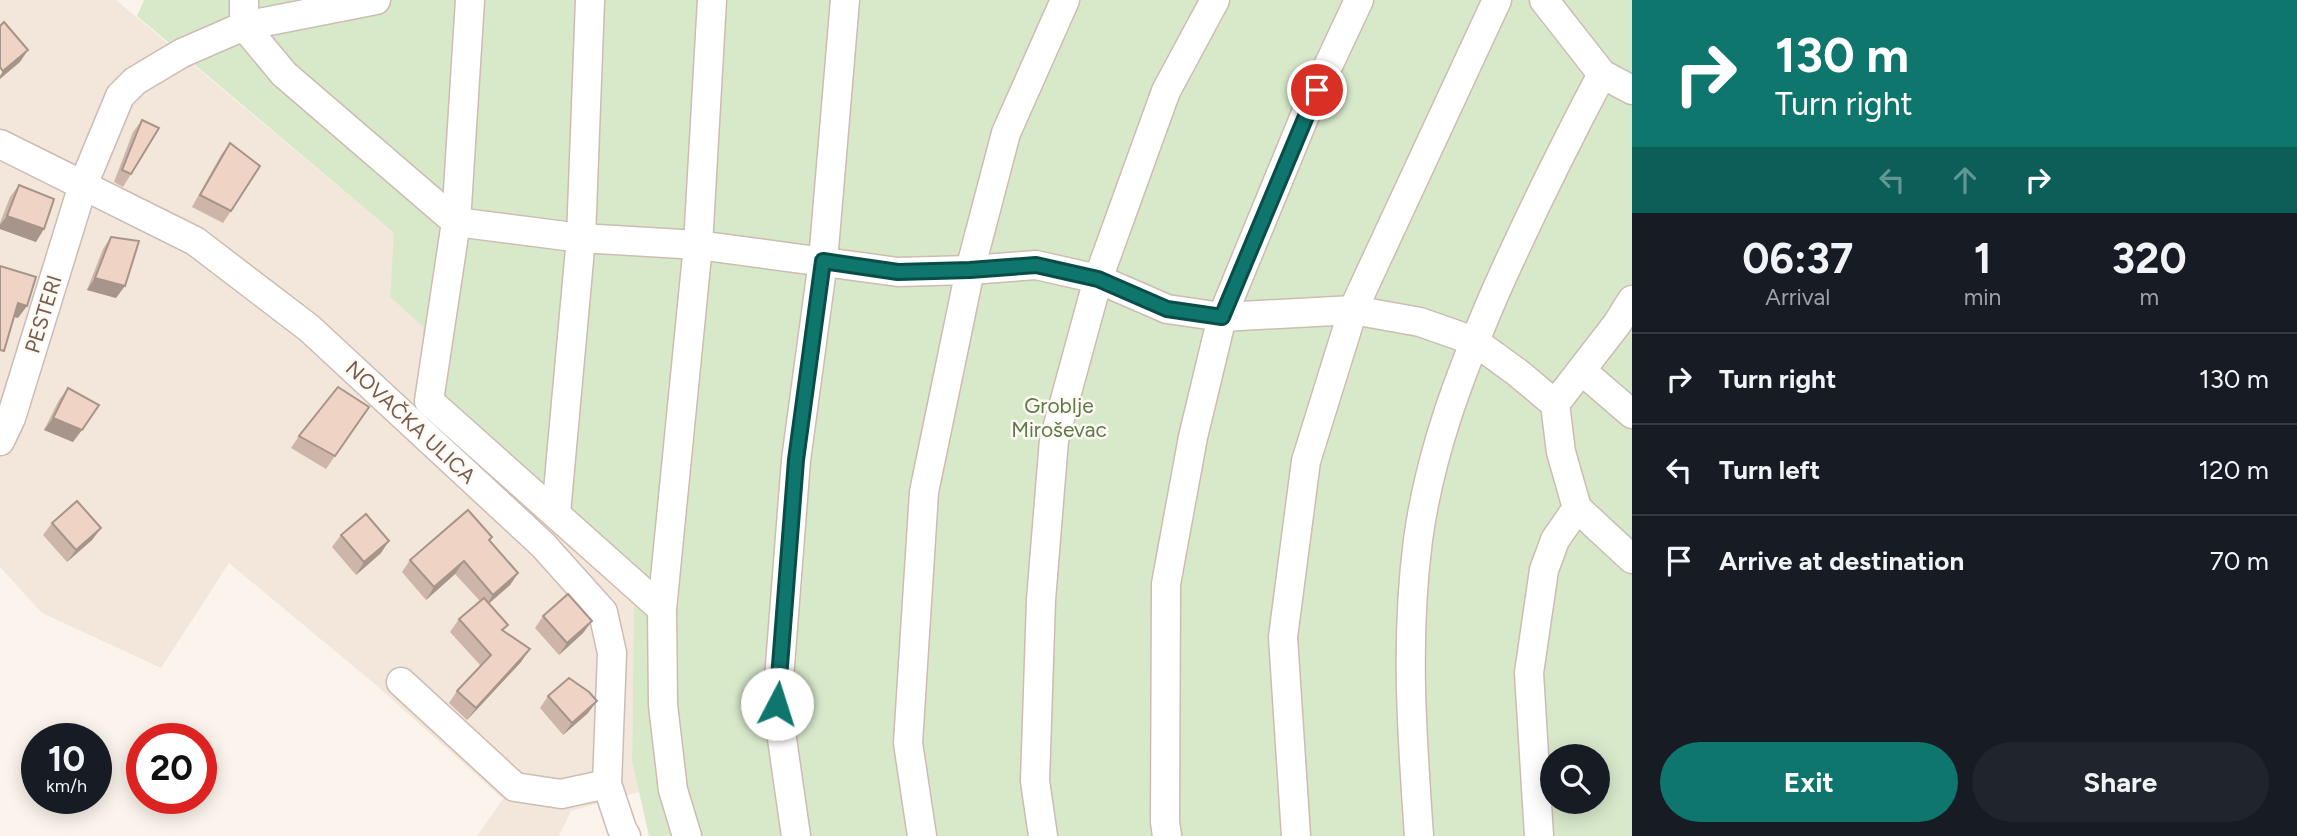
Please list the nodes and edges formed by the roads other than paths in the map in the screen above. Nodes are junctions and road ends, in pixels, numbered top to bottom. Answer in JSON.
{"nodes":[{"id":1,"x":470,"y":0,"type":"edge"},
{"id":2,"x":590,"y":0,"type":"edge"},
{"id":3,"x":712,"y":0,"type":"edge"},
{"id":4,"x":845,"y":0,"type":"edge"},
{"id":5,"x":1065,"y":0,"type":"edge"},
{"id":6,"x":1215,"y":0,"type":"edge"},
{"id":7,"x":1359,"y":0,"type":"edge"},
{"id":8,"x":1497,"y":0,"type":"edge"},
{"id":9,"x":1544,"y":0,"type":"edge"},
{"id":10,"x":370,"y":1,"type":"edge"},
{"id":11,"x":244,"y":13,"type":"edge"},
{"id":12,"x":1602,"y":74,"type":"junction"},
{"id":13,"x":1632,"y":90,"type":"edge"},
{"id":14,"x":0,"y":144,"type":"edge"},
{"id":15,"x":83,"y":184,"type":"junction"},
{"id":16,"x":456,"y":222,"type":"junction"},
{"id":17,"x":581,"y":238,"type":"junction"},
{"id":18,"x":698,"y":245,"type":"junction"},
{"id":19,"x":823,"y":261,"type":"junction"},
{"id":20,"x":970,"y":270,"type":"junction"},
{"id":21,"x":1098,"y":279,"type":"junction"},
{"id":22,"x":1632,"y":300,"type":"edge"},
{"id":23,"x":1353,"y":310,"type":"junction"},
{"id":24,"x":1222,"y":317,"type":"junction"},
{"id":25,"x":1625,"y":329,"type":"edge"},
{"id":26,"x":1474,"y":341,"type":"junction"},
{"id":27,"x":1582,"y":371,"type":"junction"},
{"id":28,"x":1555,"y":404,"type":"junction"},
{"id":29,"x":1632,"y":414,"type":"edge"},
{"id":30,"x":0,"y":441,"type":"edge"},
{"id":31,"x":1577,"y":508,"type":"junction"},
{"id":32,"x":556,"y":513,"type":"junction"},
{"id":33,"x":1632,"y":559,"type":"edge"},
{"id":34,"x":662,"y":610,"type":"junction"},
{"id":35,"x":401,"y":682,"type":"dead end"},
{"id":36,"x":607,"y":784,"type":"junction"},
{"id":37,"x":626,"y":836,"type":"edge"},
{"id":38,"x":687,"y":836,"type":"edge"},
{"id":39,"x":796,"y":836,"type":"edge"},
{"id":40,"x":922,"y":836,"type":"edge"},
{"id":41,"x":1043,"y":836,"type":"edge"},
{"id":42,"x":1167,"y":836,"type":"edge"},
{"id":43,"x":1296,"y":836,"type":"edge"},
{"id":44,"x":1419,"y":836,"type":"edge"},
{"id":45,"x":1539,"y":836,"type":"edge"}],
"edges":[{"from":1,"to":16,"type":"street"},
{"from":2,"to":17,"type":"street"},
{"from":3,"to":18,"type":"street"},
{"from":4,"to":19,"type":"street"},
{"from":5,"to":20,"type":"street"},
{"from":6,"to":21,"type":"street"},
{"from":7,"to":24,"type":"street"},
{"from":8,"to":23,"type":"street"},
{"from":9,"to":12,"type":"street"},
{"from":10,"to":11,"type":"street","name":"PESTERI"},
{"from":11,"to":15,"type":"street","name":"PESTERI"},
{"from":11,"to":16,"type":"street"},
{"from":12,"to":13,"type":"street"},
{"from":12,"to":26,"type":"street"},
{"from":14,"to":15,"type":"street","name":"NOVAČKA ULICA"},
{"from":15,"to":30,"type":"street","name":"PESTERI"},
{"from":15,"to":36,"type":"street","name":"NOVAČKA ULICA"},
{"from":16,"to":17,"type":"street"},
{"from":16,"to":32,"type":"street"},
{"from":17,"to":18,"type":"street"},
{"from":17,"to":32,"type":"street"},
{"from":18,"to":19,"type":"street"},
{"from":18,"to":34,"type":"street"},
{"from":19,"to":20,"type":"street"},
{"from":19,"to":39,"type":"street"},
{"from":20,"to":21,"type":"street"},
{"from":20,"to":40,"type":"street"},
{"from":21,"to":24,"type":"street"},
{"from":21,"to":41,"type":"street"},
{"from":22,"to":25,"type":"street"},
{"from":23,"to":24,"type":"street"},
{"from":23,"to":26,"type":"street"},
{"from":23,"to":43,"type":"street"},
{"from":24,"to":42,"type":"street"},
{"from":25,"to":27,"type":"street"},
{"from":26,"to":28,"type":"street"},
{"from":26,"to":44,"type":"street"},
{"from":27,"to":28,"type":"street"},
{"from":27,"to":29,"type":"street"},
{"from":28,"to":31,"type":"street"},
{"from":31,"to":33,"type":"street"},
{"from":31,"to":45,"type":"street"},
{"from":32,"to":34,"type":"street"},
{"from":34,"to":38,"type":"street"},
{"from":35,"to":36,"type":"street"},
{"from":36,"to":37,"type":"street","name":"NOVAČKA ULICA"}]}
